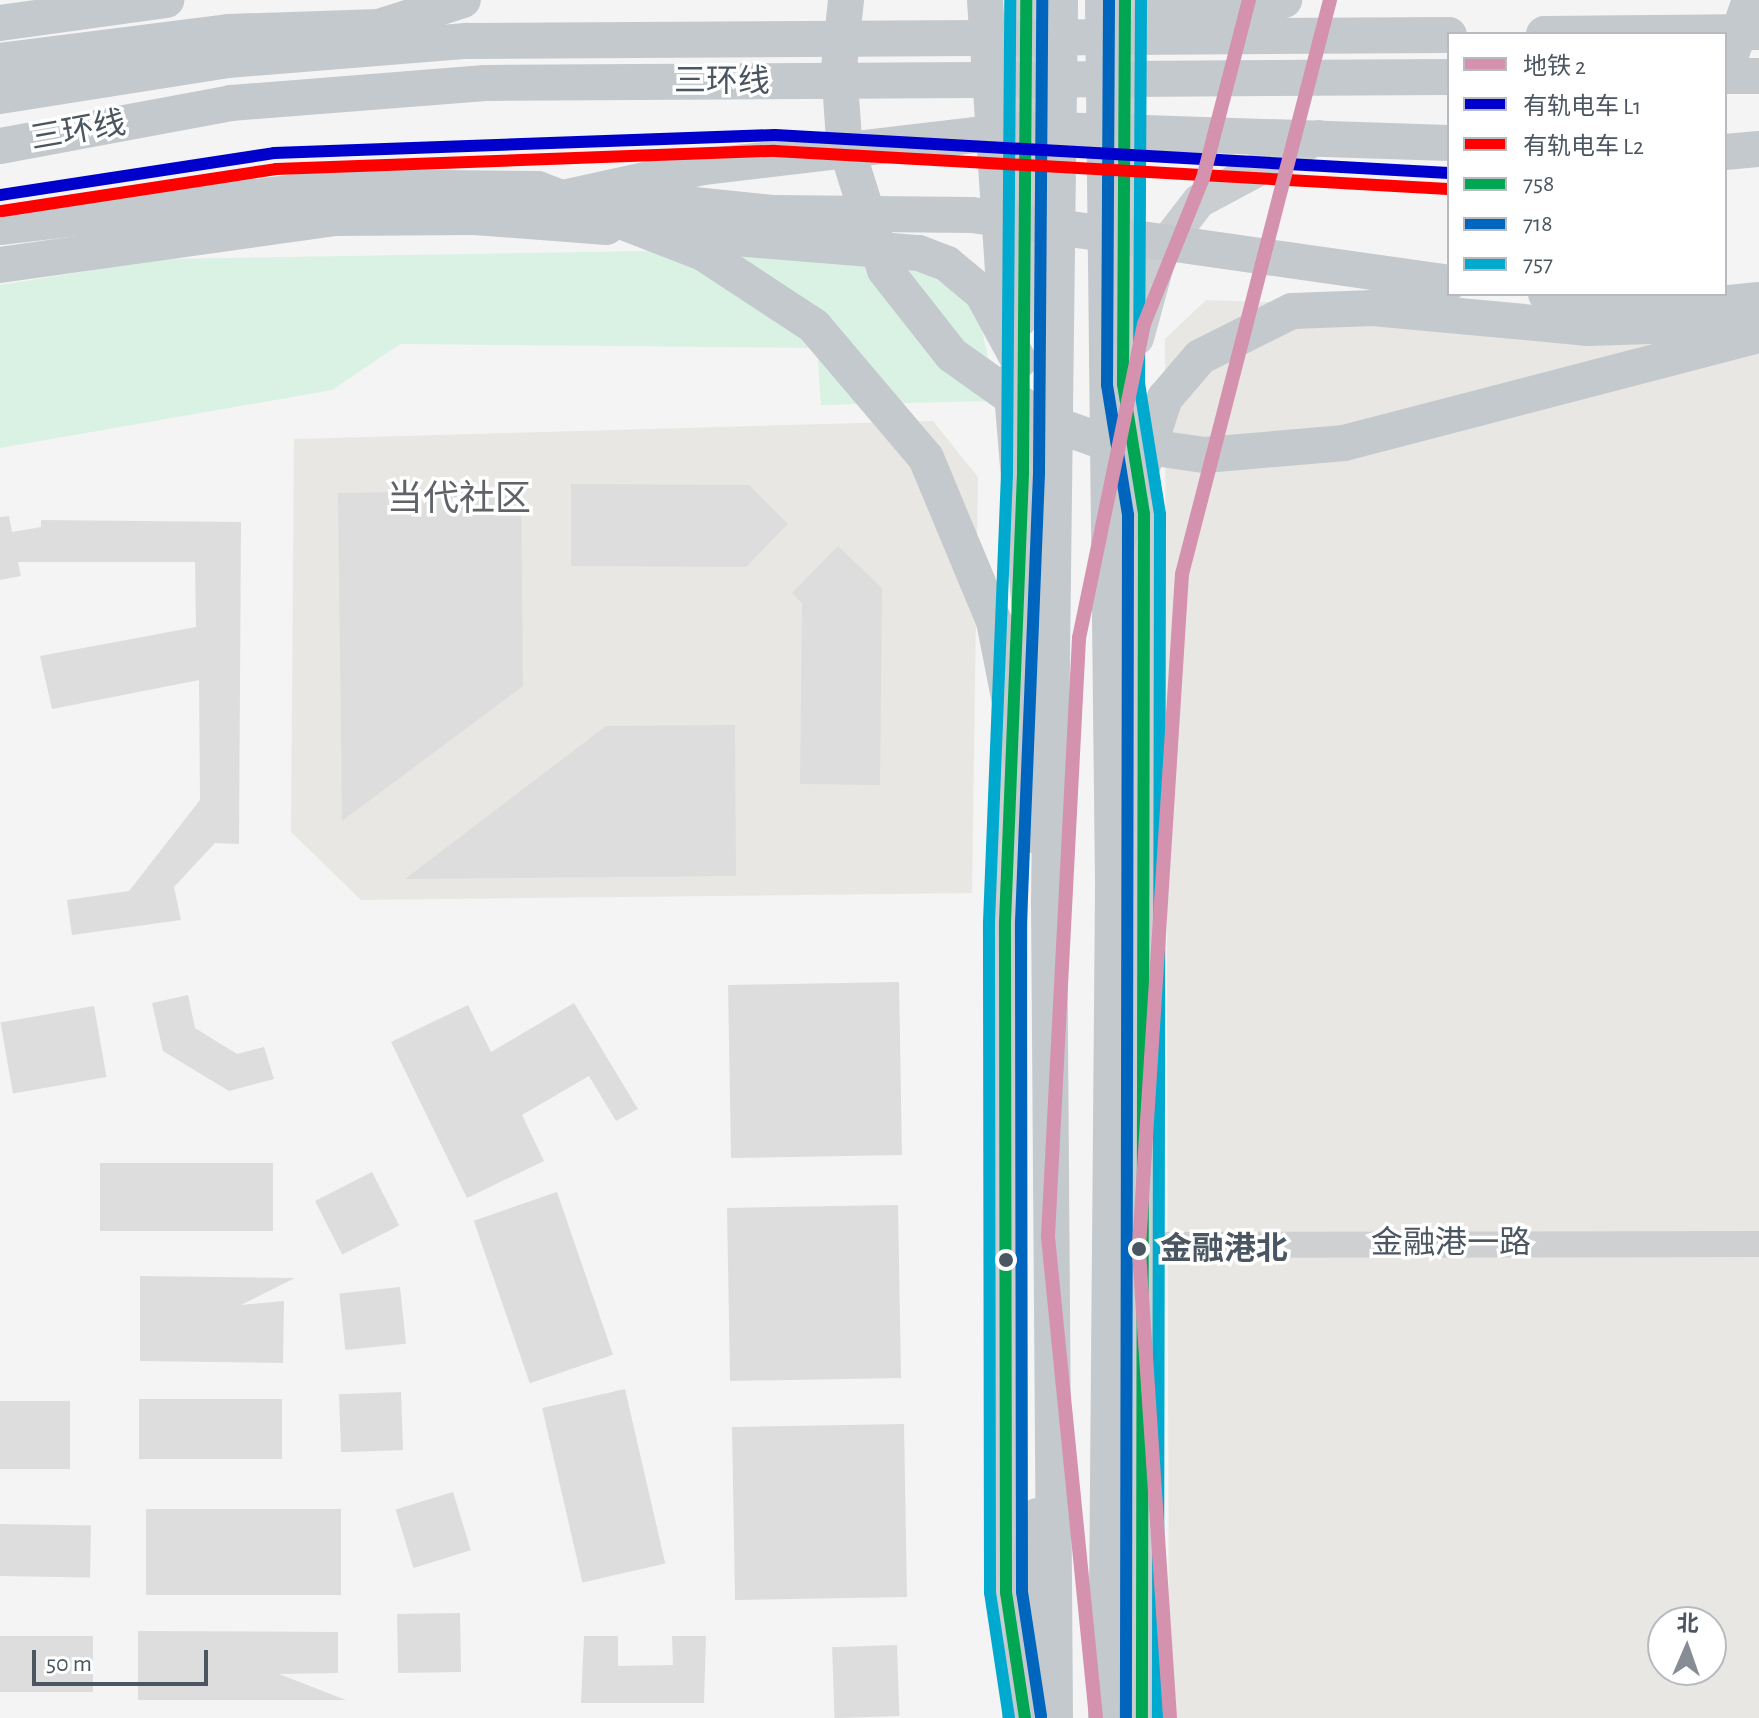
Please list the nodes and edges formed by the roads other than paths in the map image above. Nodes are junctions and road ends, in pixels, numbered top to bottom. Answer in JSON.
{"nodes":[{"id":1,"x":166,"y":0,"type":"edge"},
{"id":2,"x":463,"y":0,"type":"edge"},
{"id":3,"x":846,"y":0,"type":"edge"},
{"id":4,"x":985,"y":0,"type":"edge"},
{"id":5,"x":1026,"y":0,"type":"edge"},
{"id":6,"x":1060,"y":0,"type":"edge"},
{"id":7,"x":1103,"y":0,"type":"edge"},
{"id":8,"x":1125,"y":0,"type":"edge"},
{"id":9,"x":1284,"y":0,"type":"edge"},
{"id":10,"x":1750,"y":0,"type":"edge"},
{"id":11,"x":0,"y":23,"type":"edge"},
{"id":12,"x":379,"y":27,"type":"junction"},
{"id":13,"x":1727,"y":32,"type":"edge"},
{"id":14,"x":1759,"y":32,"type":"edge"},
{"id":15,"x":1447,"y":35,"type":"edge"},
{"id":16,"x":7,"y":60,"type":"edge"},
{"id":17,"x":1727,"y":68,"type":"edge"},
{"id":18,"x":1727,"y":74,"type":"edge"},
{"id":19,"x":1759,"y":76,"type":"edge"},
{"id":20,"x":1447,"y":77,"type":"edge"},
{"id":21,"x":0,"y":96,"type":"edge"},
{"id":22,"x":1025,"y":129,"type":"junction"},
{"id":23,"x":1124,"y":132,"type":"junction"},
{"id":24,"x":1319,"y":137,"type":"junction"},
{"id":25,"x":1447,"y":143,"type":"edge"},
{"id":26,"x":0,"y":146,"type":"edge"},
{"id":27,"x":1759,"y":149,"type":"edge"},
{"id":28,"x":1727,"y":152,"type":"edge"},
{"id":29,"x":538,"y":189,"type":"junction"},
{"id":30,"x":474,"y":217,"type":"junction"},
{"id":31,"x":0,"y":227,"type":"edge"},
{"id":32,"x":0,"y":244,"type":"edge"},
{"id":33,"x":93,"y":251,"type":"junction"},
{"id":34,"x":1239,"y":251,"type":"junction"},
{"id":35,"x":1447,"y":258,"type":"edge"},
{"id":36,"x":0,"y":265,"type":"edge"},
{"id":37,"x":1447,"y":283,"type":"edge"},
{"id":38,"x":1576,"y":296,"type":"edge"},
{"id":39,"x":1759,"y":300,"type":"edge"},
{"id":40,"x":1759,"y":320,"type":"edge"},
{"id":41,"x":1759,"y":335,"type":"edge"},
{"id":42,"x":1019,"y":361,"type":"junction"},
{"id":43,"x":1123,"y":384,"type":"junction"},
{"id":44,"x":1106,"y":580,"type":"junction"},
{"id":45,"x":1051,"y":763,"type":"junction"},
{"id":46,"x":1049,"y":903,"type":"junction"},
{"id":47,"x":1759,"y":1244,"type":"edge"},
{"id":48,"x":1144,"y":1245,"type":"junction"},
{"id":49,"x":1054,"y":1404,"type":"junction"},
{"id":50,"x":1023,"y":1718,"type":"edge"},
{"id":51,"x":1055,"y":1718,"type":"edge"},
{"id":52,"x":1106,"y":1718,"type":"edge"},
{"id":53,"x":1142,"y":1718,"type":"edge"}],
"edges":[{"from":1,"to":11,"type":"highway"},
{"from":2,"to":12,"type":"highway"},
{"from":3,"to":41,"type":"highway"},
{"from":4,"to":45,"type":"highway"},
{"from":5,"to":22,"type":"main road"},
{"from":6,"to":45,"type":"highway"},
{"from":7,"to":44,"type":"highway"},
{"from":8,"to":23,"type":"main road"},
{"from":9,"to":12,"type":"highway"},
{"from":10,"to":17,"type":"highway"},
{"from":12,"to":16,"type":"highway"},
{"from":13,"to":14,"type":"highway"},
{"from":15,"to":21,"type":"highway","name":"三环线"},
{"from":18,"to":19,"type":"highway"},
{"from":20,"to":26,"type":"highway","name":"三环线"},
{"from":22,"to":23,"type":"highway"},
{"from":22,"to":30,"type":"highway"},
{"from":22,"to":42,"type":"main road"},
{"from":23,"to":24,"type":"highway"},
{"from":23,"to":43,"type":"main road"},
{"from":24,"to":25,"type":"highway"},
{"from":24,"to":43,"type":"main road"},
{"from":27,"to":28,"type":"highway"},
{"from":29,"to":31,"type":"highway"},
{"from":29,"to":34,"type":"highway"},
{"from":29,"to":46,"type":"highway"},
{"from":30,"to":33,"type":"highway"},
{"from":30,"to":42,"type":"highway"},
{"from":32,"to":33,"type":"highway"},
{"from":33,"to":36,"type":"highway"},
{"from":34,"to":35,"type":"highway"},
{"from":34,"to":37,"type":"highway"},
{"from":38,"to":39,"type":"highway"},
{"from":40,"to":44,"type":"highway"},
{"from":42,"to":50,"type":"main road"},
{"from":43,"to":48,"type":"main road"},
{"from":44,"to":52,"type":"highway"},
{"from":45,"to":46,"type":"highway"},
{"from":46,"to":49,"type":"highway"},
{"from":47,"to":48,"type":"street","name":"金融港一路"},
{"from":48,"to":53,"type":"main road"},
{"from":49,"to":50,"type":"highway"},
{"from":49,"to":51,"type":"highway"}]}
